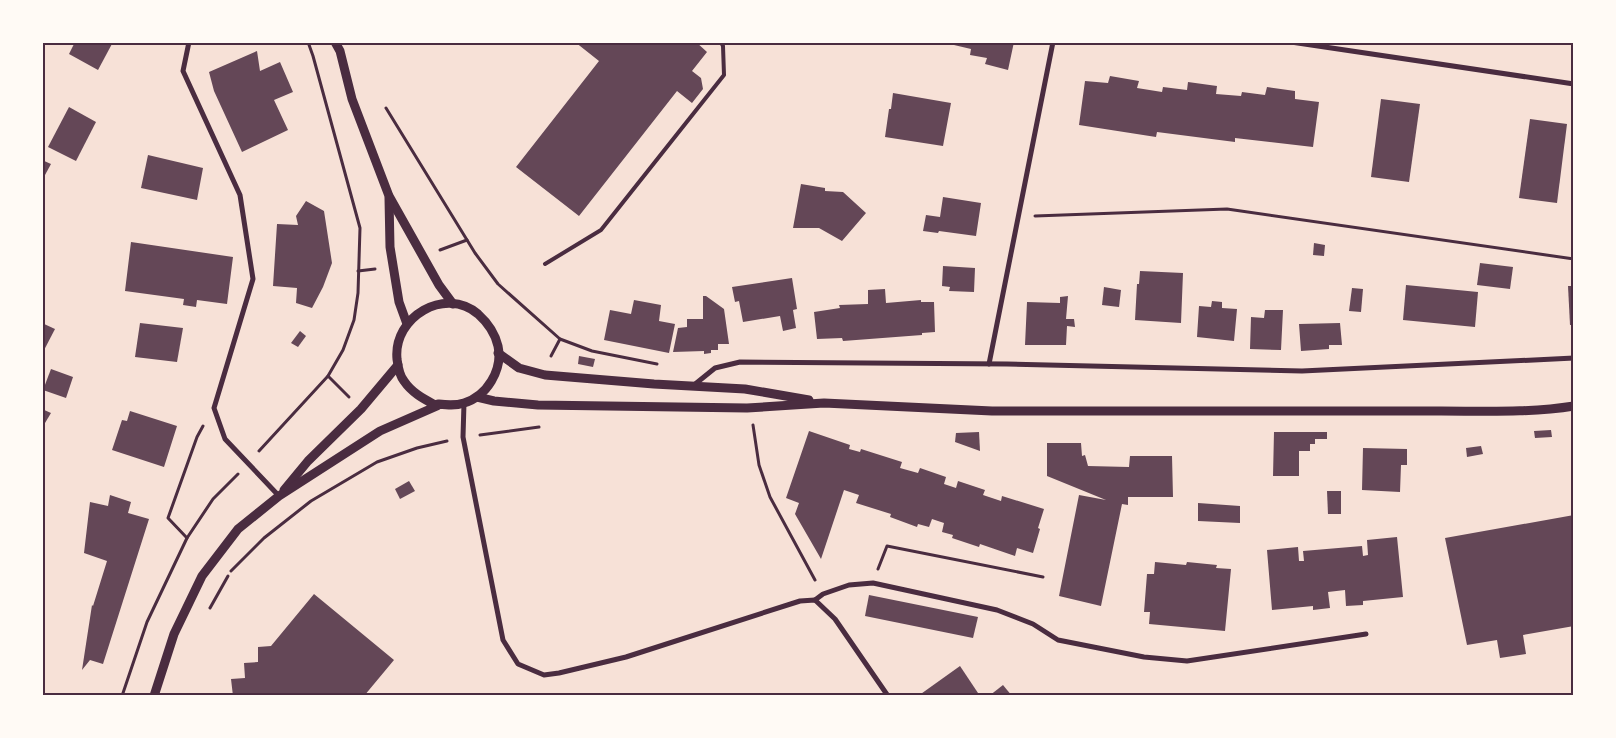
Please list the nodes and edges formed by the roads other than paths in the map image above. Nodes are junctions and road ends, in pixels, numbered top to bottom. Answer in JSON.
{"nodes":[{"id":1,"x":189,"y":42,"type":"edge"},
{"id":2,"x":335,"y":42,"type":"edge"},
{"id":3,"x":720,"y":42,"type":"edge"},
{"id":4,"x":1053,"y":42,"type":"edge"},
{"id":5,"x":1291,"y":42,"type":"edge"},
{"id":6,"x":1574,"y":84,"type":"edge"},
{"id":7,"x":389,"y":196,"type":"junction"},
{"id":8,"x":545,"y":264,"type":"dead end"},
{"id":9,"x":453,"y":304,"type":"junction"},
{"id":10,"x":407,"y":324,"type":"junction"},
{"id":11,"x":498,"y":353,"type":"junction"},
{"id":12,"x":1574,"y":358,"type":"edge"},
{"id":13,"x":989,"y":364,"type":"junction"},
{"id":14,"x":398,"y":365,"type":"junction"},
{"id":15,"x":692,"y":386,"type":"junction"},
{"id":16,"x":477,"y":397,"type":"junction"},
{"id":17,"x":464,"y":403,"type":"junction"},
{"id":18,"x":824,"y":403,"type":"junction"},
{"id":19,"x":437,"y":406,"type":"junction"},
{"id":20,"x":1574,"y":406,"type":"edge"},
{"id":21,"x":279,"y":496,"type":"junction"},
{"id":22,"x":816,"y":600,"type":"junction"},
{"id":23,"x":1366,"y":634,"type":"dead end"},
{"id":24,"x":154,"y":696,"type":"edge"},
{"id":25,"x":888,"y":696,"type":"edge"}],
"edges":[{"from":1,"to":21,"type":"street"},
{"from":2,"to":7,"type":"street"},
{"from":3,"to":8,"type":"lane"},
{"from":4,"to":13,"type":"street"},
{"from":5,"to":6,"type":"street"},
{"from":7,"to":9,"type":"street"},
{"from":7,"to":10,"type":"street"},
{"from":9,"to":10,"type":"street"},
{"from":9,"to":11,"type":"street"},
{"from":10,"to":14,"type":"street"},
{"from":11,"to":15,"type":"street"},
{"from":11,"to":16,"type":"street"},
{"from":12,"to":13,"type":"street"},
{"from":13,"to":15,"type":"street"},
{"from":14,"to":19,"type":"street"},
{"from":14,"to":21,"type":"street"},
{"from":15,"to":18,"type":"street"},
{"from":16,"to":17,"type":"street"},
{"from":16,"to":18,"type":"street"},
{"from":17,"to":19,"type":"street"},
{"from":17,"to":22,"type":"street"},
{"from":18,"to":20,"type":"street"},
{"from":19,"to":21,"type":"street"},
{"from":21,"to":24,"type":"street"},
{"from":22,"to":23,"type":"street"},
{"from":22,"to":25,"type":"street"}]}
